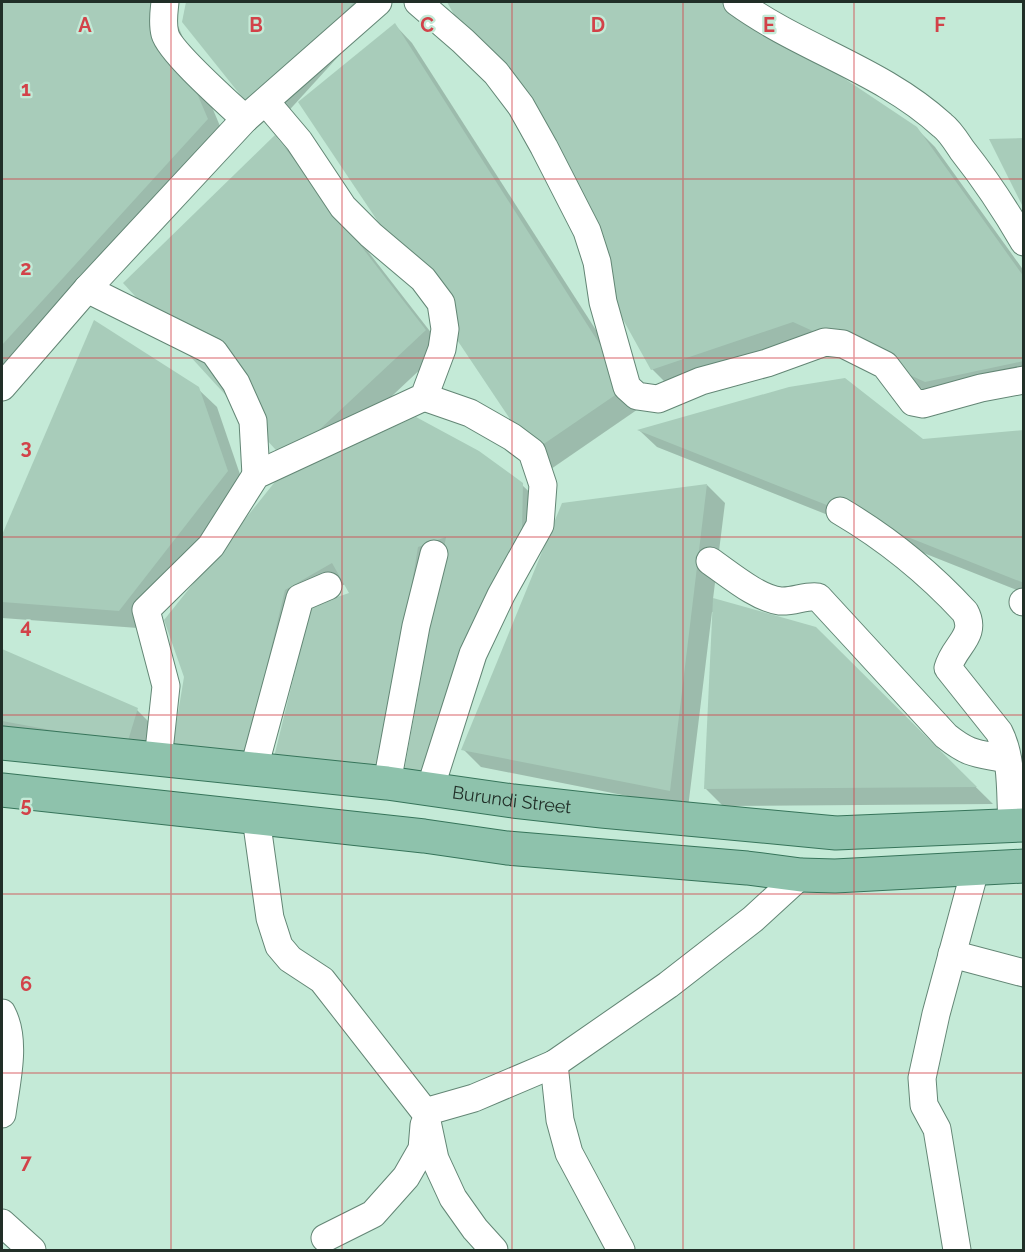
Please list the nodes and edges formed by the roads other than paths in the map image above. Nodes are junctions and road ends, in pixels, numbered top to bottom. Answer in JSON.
{"nodes":[{"id":1,"x":165,"y":2,"type":"edge"},
{"id":2,"x":378,"y":2,"type":"edge"},
{"id":3,"x":418,"y":2,"type":"edge"},
{"id":4,"x":737,"y":2,"type":"edge"},
{"id":5,"x":266,"y":102,"type":"junction"},
{"id":6,"x":245,"y":119,"type":"junction"},
{"id":7,"x":1023,"y":242,"type":"edge"},
{"id":8,"x":87,"y":289,"type":"junction"},
{"id":9,"x":1023,"y":380,"type":"edge"},
{"id":10,"x":2,"y":387,"type":"edge"},
{"id":11,"x":424,"y":397,"type":"junction"},
{"id":12,"x":256,"y":475,"type":"junction"},
{"id":13,"x":840,"y":511,"type":"dead end"},
{"id":14,"x":434,"y":554,"type":"dead end"},
{"id":15,"x":710,"y":561,"type":"dead end"},
{"id":16,"x":328,"y":586,"type":"dead end"},
{"id":17,"x":2,"y":743,"type":"edge"},
{"id":18,"x":1007,"y":759,"type":"junction"},
{"id":19,"x":158,"y":760,"type":"junction"},
{"id":20,"x":254,"y":768,"type":"junction"},
{"id":21,"x":387,"y":783,"type":"junction"},
{"id":22,"x":430,"y":789,"type":"junction"},
{"id":23,"x":2,"y":790,"type":"edge"},
{"id":24,"x":513,"y":801,"type":"junction"},
{"id":25,"x":256,"y":818,"type":"junction"},
{"id":26,"x":1018,"y":825,"type":"edge"},
{"id":27,"x":836,"y":833,"type":"junction"},
{"id":28,"x":507,"y":848,"type":"junction"},
{"id":29,"x":1023,"y":866,"type":"edge"},
{"id":30,"x":975,"y":870,"type":"junction"},
{"id":31,"x":801,"y":875,"type":"junction"},
{"id":32,"x":835,"y":876,"type":"junction"},
{"id":33,"x":952,"y":954,"type":"junction"},
{"id":34,"x":1023,"y":973,"type":"edge"},
{"id":35,"x":2,"y":1013,"type":"edge"},
{"id":36,"x":554,"y":1064,"type":"junction"},
{"id":37,"x":425,"y":1112,"type":"junction"},
{"id":38,"x":2,"y":1114,"type":"edge"},
{"id":39,"x":2,"y":1223,"type":"edge"},
{"id":40,"x":325,"y":1238,"type":"dead end"},
{"id":41,"x":32,"y":1251,"type":"edge"},
{"id":42,"x":494,"y":1251,"type":"edge"},
{"id":43,"x":621,"y":1251,"type":"edge"},
{"id":44,"x":957,"y":1251,"type":"edge"}],
"edges":[{"from":1,"to":6,"type":"street"},
{"from":2,"to":5,"type":"street"},
{"from":3,"to":9,"type":"street"},
{"from":4,"to":7,"type":"street"},
{"from":5,"to":6,"type":"street"},
{"from":5,"to":11,"type":"street"},
{"from":6,"to":8,"type":"street"},
{"from":8,"to":10,"type":"street"},
{"from":8,"to":12,"type":"street"},
{"from":11,"to":12,"type":"street"},
{"from":11,"to":22,"type":"street"},
{"from":12,"to":19,"type":"street"},
{"from":13,"to":18,"type":"street"},
{"from":14,"to":21,"type":"street"},
{"from":15,"to":18,"type":"street"},
{"from":16,"to":20,"type":"street"},
{"from":17,"to":19,"type":"main road","name":"Burundi Street"},
{"from":18,"to":26,"type":"street"},
{"from":19,"to":20,"type":"main road","name":"Burundi Street"},
{"from":20,"to":21,"type":"main road","name":"Burundi Street"},
{"from":21,"to":22,"type":"main road","name":"Burundi Street"},
{"from":22,"to":24,"type":"main road","name":"Burundi Street"},
{"from":23,"to":25,"type":"main road"},
{"from":24,"to":27,"type":"main road","name":"Burundi Street"},
{"from":24,"to":28,"type":"main road"},
{"from":25,"to":28,"type":"main road"},
{"from":25,"to":37,"type":"street"},
{"from":26,"to":27,"type":"main road","name":"Burundi Street"},
{"from":27,"to":32,"type":"main road"},
{"from":28,"to":31,"type":"main road"},
{"from":29,"to":30,"type":"main road"},
{"from":30,"to":32,"type":"main road"},
{"from":30,"to":33,"type":"street"},
{"from":31,"to":32,"type":"main road"},
{"from":31,"to":36,"type":"street"},
{"from":33,"to":34,"type":"street"},
{"from":33,"to":44,"type":"street"},
{"from":35,"to":38,"type":"street"},
{"from":36,"to":37,"type":"street"},
{"from":36,"to":43,"type":"street"},
{"from":37,"to":40,"type":"street"},
{"from":37,"to":42,"type":"street"},
{"from":39,"to":41,"type":"street"}]}
